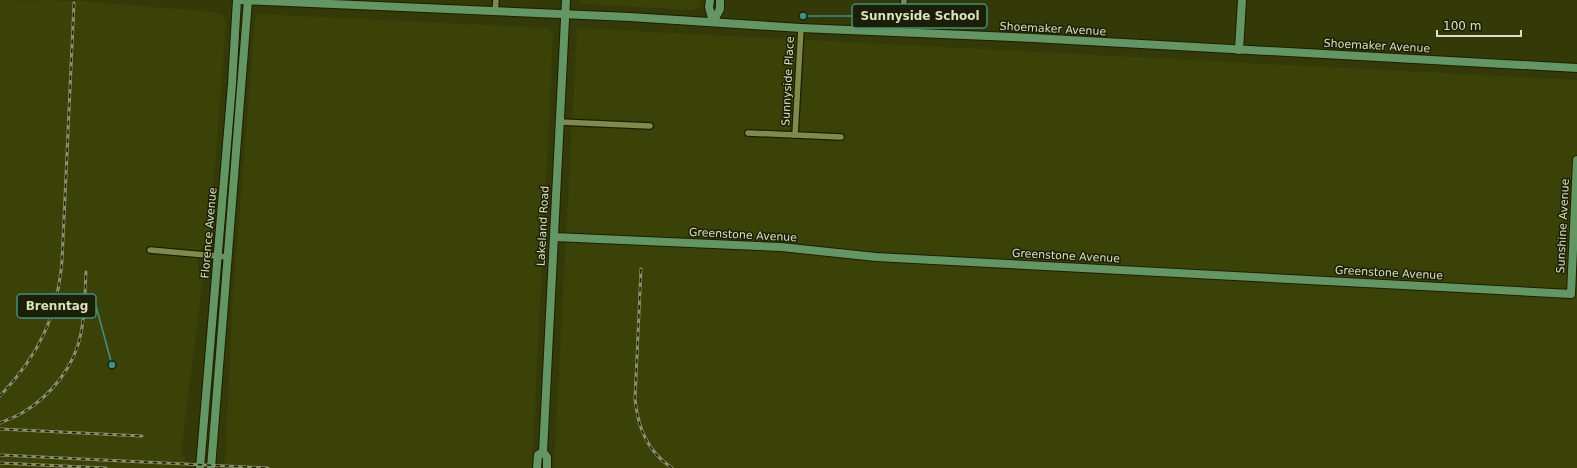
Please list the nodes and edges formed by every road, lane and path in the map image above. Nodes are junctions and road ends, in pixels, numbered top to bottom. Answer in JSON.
{"nodes":[{"id":1,"x":237,"y":0,"type":"edge"},
{"id":2,"x":240,"y":0,"type":"edge"},
{"id":3,"x":248,"y":0,"type":"edge"},
{"id":4,"x":496,"y":0,"type":"edge"},
{"id":5,"x":566,"y":0,"type":"edge"},
{"id":6,"x":710,"y":0,"type":"edge"},
{"id":7,"x":720,"y":0,"type":"edge"},
{"id":8,"x":904,"y":0,"type":"edge"},
{"id":9,"x":1242,"y":0,"type":"edge"},
{"id":10,"x":495,"y":12,"type":"junction"},
{"id":11,"x":565,"y":15,"type":"junction"},
{"id":12,"x":713,"y":22,"type":"junction"},
{"id":13,"x":800,"y":28,"type":"junction"},
{"id":14,"x":903,"y":33,"type":"junction"},
{"id":15,"x":1239,"y":50,"type":"junction"},
{"id":16,"x":1577,"y":68,"type":"edge"},
{"id":17,"x":230,"y":106,"type":"junction"},
{"id":18,"x":240,"y":106,"type":"junction"},
{"id":19,"x":560,"y":122,"type":"junction"},
{"id":20,"x":650,"y":126,"type":"dead end"},
{"id":21,"x":748,"y":133,"type":"dead end"},
{"id":22,"x":795,"y":135,"type":"junction"},
{"id":23,"x":841,"y":137,"type":"dead end"},
{"id":24,"x":1577,"y":160,"type":"edge"},
{"id":25,"x":554,"y":237,"type":"junction"},
{"id":26,"x":150,"y":250,"type":"dead end"},
{"id":27,"x":218,"y":256,"type":"junction"},
{"id":28,"x":228,"y":257,"type":"junction"},
{"id":29,"x":1574,"y":294,"type":"edge"},
{"id":30,"x":543,"y":452,"type":"junction"},
{"id":31,"x":200,"y":468,"type":"edge"},
{"id":32,"x":211,"y":468,"type":"edge"},
{"id":33,"x":537,"y":468,"type":"edge"},
{"id":34,"x":546,"y":468,"type":"edge"}],
"edges":[{"from":1,"to":17,"type":"main road","name":"Florence Avenue"},
{"from":2,"to":3,"type":"main road","name":"Shoemaker Avenue"},
{"from":3,"to":10,"type":"main road","name":"Shoemaker Avenue"},
{"from":3,"to":18,"type":"main road","name":"Florence Avenue"},
{"from":4,"to":10,"type":"street"},
{"from":5,"to":11,"type":"main road","name":"Lakeland Road"},
{"from":6,"to":12,"type":"main road"},
{"from":7,"to":12,"type":"main road"},
{"from":8,"to":14,"type":"street"},
{"from":9,"to":15,"type":"main road"},
{"from":10,"to":11,"type":"main road","name":"Shoemaker Avenue"},
{"from":11,"to":12,"type":"main road","name":"Shoemaker Avenue"},
{"from":11,"to":19,"type":"main road","name":"Lakeland Road"},
{"from":12,"to":13,"type":"main road","name":"Shoemaker Avenue"},
{"from":13,"to":14,"type":"main road","name":"Shoemaker Avenue"},
{"from":13,"to":22,"type":"street","name":"Sunnyside Place"},
{"from":14,"to":15,"type":"main road","name":"Shoemaker Avenue"},
{"from":15,"to":16,"type":"main road","name":"Shoemaker Avenue"},
{"from":17,"to":18,"type":"main road"},
{"from":17,"to":27,"type":"main road","name":"Florence Avenue"},
{"from":18,"to":28,"type":"main road","name":"Florence Avenue"},
{"from":19,"to":20,"type":"street"},
{"from":19,"to":25,"type":"main road","name":"Lakeland Road"},
{"from":21,"to":22,"type":"street","name":"Sunnyside Place"},
{"from":22,"to":23,"type":"street","name":"Sunnyside Place"},
{"from":24,"to":29,"type":"main road","name":"Sunshine Avenue"},
{"from":25,"to":29,"type":"main road","name":"Greenstone Avenue"},
{"from":25,"to":30,"type":"main road","name":"Lakeland Road"},
{"from":26,"to":27,"type":"street"},
{"from":27,"to":28,"type":"street"},
{"from":27,"to":31,"type":"main road","name":"Florence Avenue"},
{"from":28,"to":32,"type":"main road","name":"Florence Avenue"},
{"from":30,"to":33,"type":"main road","name":"Lakeland Road"},
{"from":30,"to":34,"type":"main road","name":"Lakeland Road"}]}
